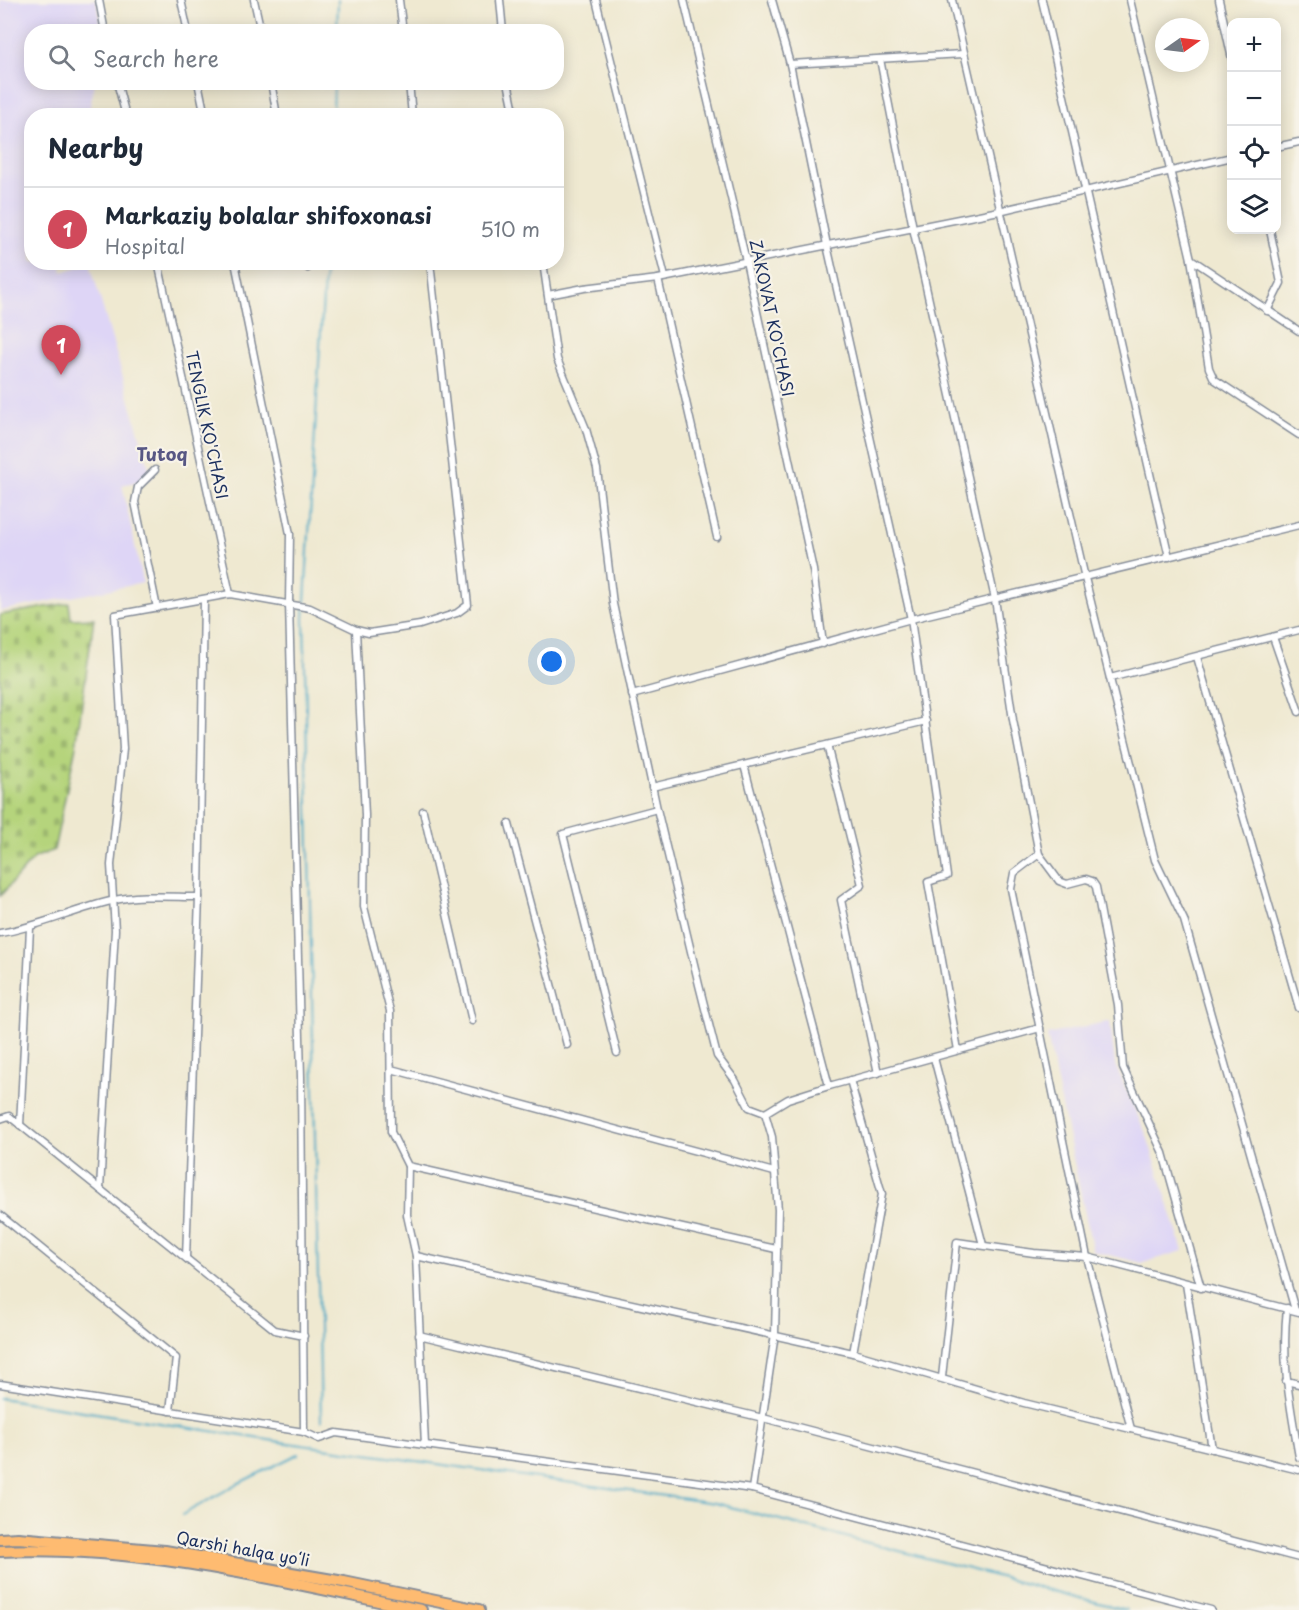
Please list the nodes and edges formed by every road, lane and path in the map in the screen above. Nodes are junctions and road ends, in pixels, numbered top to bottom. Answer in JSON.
{"nodes":[{"id":1,"x":99,"y":0,"type":"edge"},
{"id":2,"x":181,"y":0,"type":"edge"},
{"id":3,"x":255,"y":0,"type":"edge"},
{"id":4,"x":399,"y":0,"type":"edge"},
{"id":5,"x":500,"y":0,"type":"edge"},
{"id":6,"x":596,"y":0,"type":"edge"},
{"id":7,"x":684,"y":0,"type":"edge"},
{"id":8,"x":772,"y":0,"type":"edge"},
{"id":9,"x":952,"y":0,"type":"edge"},
{"id":10,"x":1042,"y":0,"type":"edge"},
{"id":11,"x":1130,"y":0,"type":"edge"},
{"id":12,"x":1219,"y":0,"type":"edge"},
{"id":13,"x":104,"y":24,"type":"edge"},
{"id":14,"x":186,"y":24,"type":"edge"},
{"id":15,"x":260,"y":24,"type":"edge"},
{"id":16,"x":402,"y":24,"type":"edge"},
{"id":17,"x":502,"y":24,"type":"edge"},
{"id":18,"x":1227,"y":36,"type":"edge"},
{"id":19,"x":963,"y":54,"type":"junction"},
{"id":20,"x":880,"y":59,"type":"junction"},
{"id":21,"x":790,"y":64,"type":"junction"},
{"id":22,"x":119,"y":90,"type":"edge"},
{"id":23,"x":200,"y":90,"type":"edge"},
{"id":24,"x":272,"y":90,"type":"edge"},
{"id":25,"x":410,"y":90,"type":"edge"},
{"id":26,"x":510,"y":90,"type":"edge"},
{"id":27,"x":124,"y":108,"type":"edge"},
{"id":28,"x":203,"y":108,"type":"edge"},
{"id":29,"x":276,"y":108,"type":"edge"},
{"id":30,"x":411,"y":108,"type":"edge"},
{"id":31,"x":513,"y":108,"type":"edge"},
{"id":32,"x":1299,"y":142,"type":"edge"},
{"id":33,"x":1281,"y":146,"type":"edge"},
{"id":34,"x":1227,"y":158,"type":"edge"},
{"id":35,"x":1169,"y":170,"type":"junction"},
{"id":36,"x":1084,"y":191,"type":"junction"},
{"id":37,"x":999,"y":212,"type":"junction"},
{"id":38,"x":913,"y":228,"type":"junction"},
{"id":39,"x":1271,"y":234,"type":"edge"},
{"id":40,"x":827,"y":245,"type":"junction"},
{"id":41,"x":1191,"y":259,"type":"junction"},
{"id":42,"x":746,"y":261,"type":"junction"},
{"id":43,"x":160,"y":270,"type":"edge"},
{"id":44,"x":237,"y":270,"type":"edge"},
{"id":45,"x":431,"y":270,"type":"edge"},
{"id":46,"x":544,"y":270,"type":"edge"},
{"id":47,"x":661,"y":278,"type":"junction"},
{"id":48,"x":548,"y":295,"type":"junction"},
{"id":49,"x":1267,"y":311,"type":"junction"},
{"id":50,"x":1299,"y":331,"type":"edge"},
{"id":51,"x":1299,"y":435,"type":"edge"},
{"id":52,"x":155,"y":470,"type":"dead end"},
{"id":53,"x":1299,"y":525,"type":"edge"},
{"id":54,"x":717,"y":537,"type":"dead end"},
{"id":55,"x":1169,"y":556,"type":"junction"},
{"id":56,"x":1085,"y":578,"type":"junction"},
{"id":57,"x":230,"y":594,"type":"junction"},
{"id":58,"x":995,"y":599,"type":"junction"},
{"id":59,"x":204,"y":600,"type":"junction"},
{"id":60,"x":292,"y":604,"type":"junction"},
{"id":61,"x":157,"y":608,"type":"junction"},
{"id":62,"x":911,"y":619,"type":"junction"},
{"id":63,"x":356,"y":630,"type":"junction"},
{"id":64,"x":1299,"y":630,"type":"edge"},
{"id":65,"x":1274,"y":637,"type":"junction"},
{"id":66,"x":823,"y":644,"type":"junction"},
{"id":67,"x":1197,"y":657,"type":"junction"},
{"id":68,"x":1110,"y":678,"type":"junction"},
{"id":69,"x":632,"y":695,"type":"junction"},
{"id":70,"x":1299,"y":712,"type":"edge"},
{"id":71,"x":926,"y":721,"type":"junction"},
{"id":72,"x":827,"y":745,"type":"junction"},
{"id":73,"x":744,"y":765,"type":"junction"},
{"id":74,"x":652,"y":787,"type":"junction"},
{"id":75,"x":657,"y":809,"type":"junction"},
{"id":76,"x":423,"y":811,"type":"dead end"},
{"id":77,"x":509,"y":824,"type":"dead end"},
{"id":78,"x":1039,"y":854,"type":"junction"},
{"id":79,"x":199,"y":897,"type":"junction"},
{"id":80,"x":112,"y":901,"type":"junction"},
{"id":81,"x":30,"y":928,"type":"junction"},
{"id":82,"x":0,"y":933,"type":"edge"},
{"id":83,"x":1299,"y":1008,"type":"edge"},
{"id":84,"x":472,"y":1021,"type":"dead end"},
{"id":85,"x":1040,"y":1028,"type":"junction"},
{"id":86,"x":567,"y":1045,"type":"dead end"},
{"id":87,"x":958,"y":1050,"type":"junction"},
{"id":88,"x":617,"y":1053,"type":"dead end"},
{"id":89,"x":934,"y":1058,"type":"junction"},
{"id":90,"x":390,"y":1069,"type":"junction"},
{"id":91,"x":878,"y":1073,"type":"junction"},
{"id":92,"x":850,"y":1080,"type":"junction"},
{"id":93,"x":829,"y":1086,"type":"junction"},
{"id":94,"x":765,"y":1113,"type":"junction"},
{"id":95,"x":0,"y":1119,"type":"edge"},
{"id":96,"x":20,"y":1125,"type":"junction"},
{"id":97,"x":408,"y":1166,"type":"junction"},
{"id":98,"x":774,"y":1172,"type":"junction"},
{"id":99,"x":100,"y":1189,"type":"junction"},
{"id":100,"x":0,"y":1215,"type":"edge"},
{"id":101,"x":983,"y":1245,"type":"junction"},
{"id":102,"x":776,"y":1249,"type":"junction"},
{"id":103,"x":416,"y":1256,"type":"junction"},
{"id":104,"x":1087,"y":1257,"type":"junction"},
{"id":105,"x":186,"y":1258,"type":"junction"},
{"id":106,"x":1186,"y":1284,"type":"junction"},
{"id":107,"x":1202,"y":1288,"type":"junction"},
{"id":108,"x":1287,"y":1308,"type":"junction"},
{"id":109,"x":1297,"y":1311,"type":"edge"},
{"id":110,"x":775,"y":1334,"type":"junction"},
{"id":111,"x":419,"y":1335,"type":"junction"},
{"id":112,"x":304,"y":1336,"type":"junction"},
{"id":113,"x":853,"y":1353,"type":"junction"},
{"id":114,"x":942,"y":1377,"type":"junction"},
{"id":115,"x":1286,"y":1381,"type":"junction"},
{"id":116,"x":0,"y":1384,"type":"edge"},
{"id":117,"x":1299,"y":1384,"type":"edge"},
{"id":118,"x":170,"y":1411,"type":"junction"},
{"id":119,"x":763,"y":1418,"type":"junction"},
{"id":120,"x":1131,"y":1429,"type":"junction"},
{"id":121,"x":304,"y":1432,"type":"junction"},
{"id":122,"x":425,"y":1445,"type":"junction"},
{"id":123,"x":1212,"y":1449,"type":"junction"},
{"id":124,"x":1299,"y":1457,"type":"edge"},
{"id":125,"x":1299,"y":1470,"type":"edge"},
{"id":126,"x":752,"y":1489,"type":"junction"},
{"id":127,"x":0,"y":1539,"type":"edge"},
{"id":128,"x":0,"y":1551,"type":"edge"},
{"id":129,"x":1299,"y":1558,"type":"edge"},
{"id":130,"x":421,"y":1610,"type":"edge"},
{"id":131,"x":479,"y":1610,"type":"edge"},
{"id":132,"x":1211,"y":1610,"type":"edge"}],
"edges":[{"from":1,"to":13,"type":"street"},
{"from":2,"to":14,"type":"street"},
{"from":3,"to":15,"type":"street"},
{"from":4,"to":16,"type":"street"},
{"from":5,"to":17,"type":"street"},
{"from":6,"to":47,"type":"street"},
{"from":7,"to":42,"type":"street","name":"ZAKOVAT KO'CHASI"},
{"from":8,"to":21,"type":"street"},
{"from":9,"to":19,"type":"street"},
{"from":10,"to":36,"type":"street"},
{"from":11,"to":35,"type":"street"},
{"from":12,"to":18,"type":"street"},
{"from":19,"to":20,"type":"street"},
{"from":19,"to":37,"type":"street"},
{"from":20,"to":21,"type":"street"},
{"from":20,"to":38,"type":"street"},
{"from":21,"to":40,"type":"street"},
{"from":22,"to":27,"type":"street"},
{"from":23,"to":28,"type":"street"},
{"from":24,"to":29,"type":"street"},
{"from":25,"to":30,"type":"street"},
{"from":26,"to":31,"type":"street"},
{"from":32,"to":33,"type":"street"},
{"from":34,"to":35,"type":"street"},
{"from":35,"to":36,"type":"street"},
{"from":35,"to":41,"type":"street"},
{"from":36,"to":37,"type":"street"},
{"from":36,"to":55,"type":"street"},
{"from":37,"to":38,"type":"street"},
{"from":37,"to":56,"type":"street"},
{"from":38,"to":40,"type":"street"},
{"from":38,"to":58,"type":"street"},
{"from":39,"to":49,"type":"street"},
{"from":40,"to":42,"type":"street"},
{"from":40,"to":62,"type":"street"},
{"from":41,"to":49,"type":"street"},
{"from":41,"to":51,"type":"street"},
{"from":42,"to":47,"type":"street"},
{"from":42,"to":66,"type":"street","name":"ZAKOVAT KO'CHASI"},
{"from":43,"to":57,"type":"street","name":"TENGLIK KO'CHASI"},
{"from":44,"to":60,"type":"street"},
{"from":45,"to":63,"type":"street"},
{"from":46,"to":48,"type":"street"},
{"from":47,"to":48,"type":"street"},
{"from":47,"to":54,"type":"street"},
{"from":48,"to":69,"type":"street"},
{"from":49,"to":50,"type":"street"},
{"from":52,"to":61,"type":"street"},
{"from":53,"to":55,"type":"street"},
{"from":55,"to":56,"type":"street"},
{"from":56,"to":58,"type":"street"},
{"from":56,"to":68,"type":"street"},
{"from":57,"to":59,"type":"street"},
{"from":57,"to":60,"type":"street"},
{"from":58,"to":62,"type":"street"},
{"from":58,"to":78,"type":"street"},
{"from":59,"to":61,"type":"street"},
{"from":59,"to":79,"type":"street"},
{"from":60,"to":63,"type":"street"},
{"from":60,"to":112,"type":"street"},
{"from":61,"to":80,"type":"street"},
{"from":62,"to":66,"type":"street"},
{"from":62,"to":71,"type":"street"},
{"from":63,"to":90,"type":"street"},
{"from":64,"to":65,"type":"street"},
{"from":65,"to":67,"type":"street"},
{"from":65,"to":70,"type":"street"},
{"from":66,"to":69,"type":"street"},
{"from":67,"to":68,"type":"street"},
{"from":67,"to":83,"type":"street"},
{"from":68,"to":109,"type":"street"},
{"from":69,"to":74,"type":"street"},
{"from":71,"to":72,"type":"street"},
{"from":71,"to":87,"type":"street"},
{"from":72,"to":73,"type":"street"},
{"from":72,"to":91,"type":"street"},
{"from":73,"to":74,"type":"street"},
{"from":73,"to":93,"type":"street"},
{"from":74,"to":75,"type":"street"},
{"from":75,"to":88,"type":"street"},
{"from":75,"to":94,"type":"street"},
{"from":76,"to":84,"type":"street"},
{"from":77,"to":86,"type":"street"},
{"from":78,"to":85,"type":"street"},
{"from":78,"to":107,"type":"street"},
{"from":79,"to":80,"type":"street"},
{"from":79,"to":105,"type":"street"},
{"from":80,"to":81,"type":"street"},
{"from":80,"to":99,"type":"street"},
{"from":81,"to":82,"type":"street"},
{"from":81,"to":96,"type":"street"},
{"from":85,"to":87,"type":"street"},
{"from":85,"to":104,"type":"street"},
{"from":87,"to":89,"type":"street"},
{"from":89,"to":91,"type":"street"},
{"from":89,"to":101,"type":"street"},
{"from":90,"to":97,"type":"street"},
{"from":90,"to":98,"type":"street"},
{"from":91,"to":92,"type":"street"},
{"from":92,"to":93,"type":"street"},
{"from":92,"to":113,"type":"street"},
{"from":93,"to":94,"type":"street"},
{"from":94,"to":98,"type":"street"},
{"from":95,"to":96,"type":"street"},
{"from":96,"to":99,"type":"street"},
{"from":97,"to":102,"type":"street"},
{"from":97,"to":103,"type":"street"},
{"from":98,"to":102,"type":"street"},
{"from":99,"to":105,"type":"street"},
{"from":100,"to":118,"type":"street"},
{"from":101,"to":104,"type":"street"},
{"from":101,"to":114,"type":"street"},
{"from":102,"to":110,"type":"street"},
{"from":103,"to":110,"type":"street"},
{"from":103,"to":111,"type":"street"},
{"from":104,"to":106,"type":"street"},
{"from":104,"to":120,"type":"street"},
{"from":105,"to":112,"type":"street"},
{"from":106,"to":107,"type":"street"},
{"from":106,"to":123,"type":"street"},
{"from":107,"to":108,"type":"street"},
{"from":108,"to":109,"type":"street"},
{"from":108,"to":115,"type":"street"},
{"from":110,"to":113,"type":"street"},
{"from":110,"to":119,"type":"street"},
{"from":111,"to":119,"type":"street"},
{"from":111,"to":122,"type":"street"},
{"from":112,"to":121,"type":"street"},
{"from":113,"to":114,"type":"street"},
{"from":114,"to":120,"type":"street"},
{"from":115,"to":117,"type":"street"},
{"from":115,"to":124,"type":"street"},
{"from":116,"to":118,"type":"street"},
{"from":118,"to":121,"type":"street"},
{"from":119,"to":126,"type":"street"},
{"from":119,"to":129,"type":"street"},
{"from":120,"to":123,"type":"street"},
{"from":121,"to":122,"type":"street"},
{"from":122,"to":126,"type":"street"},
{"from":123,"to":125,"type":"street"},
{"from":126,"to":132,"type":"street"},
{"from":127,"to":131,"type":"highway","name":"Qarshi halqa yoʻli"},
{"from":128,"to":130,"type":"highway","name":"Qarshi halqa yoʻli"}]}
